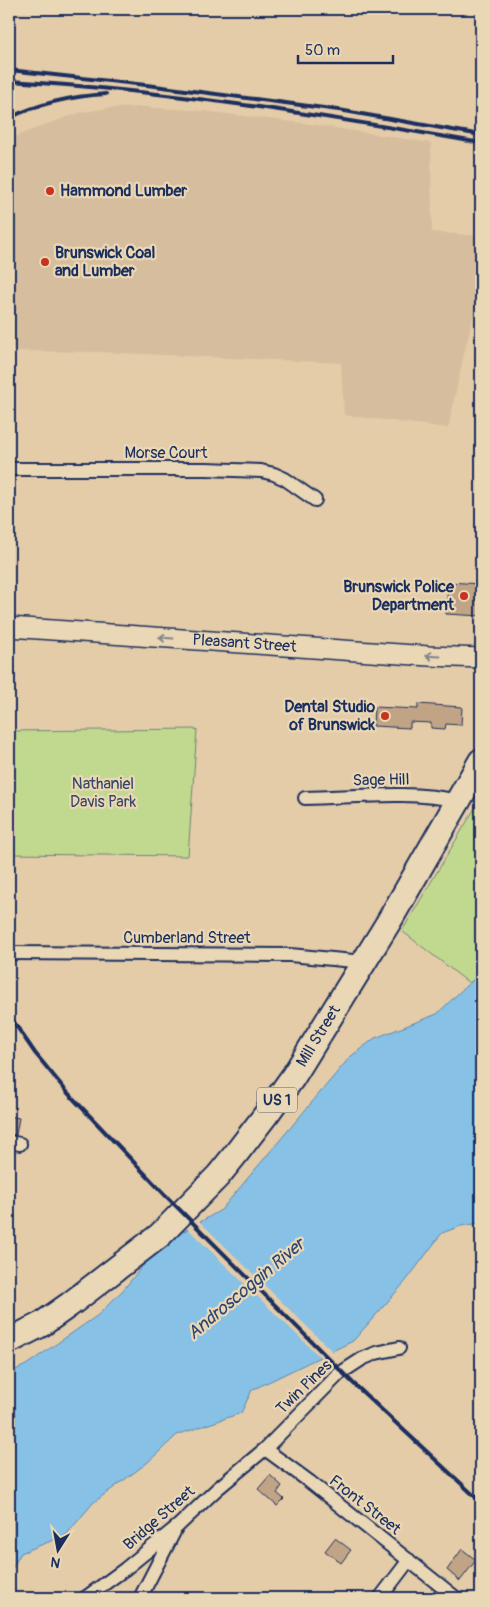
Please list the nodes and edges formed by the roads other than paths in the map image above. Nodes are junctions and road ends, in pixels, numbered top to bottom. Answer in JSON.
{"nodes":[{"id":1,"x":9,"y":469,"type":"edge"},
{"id":2,"x":315,"y":500,"type":"dead end"},
{"id":3,"x":9,"y":627,"type":"edge"},
{"id":4,"x":481,"y":658,"type":"edge"},
{"id":5,"x":481,"y":761,"type":"edge"},
{"id":6,"x":305,"y":798,"type":"dead end"},
{"id":7,"x":459,"y":801,"type":"junction"},
{"id":8,"x":9,"y":952,"type":"edge"},
{"id":9,"x":364,"y":962,"type":"junction"},
{"id":10,"x":9,"y":1342,"type":"edge"},
{"id":11,"x":399,"y":1348,"type":"dead end"},
{"id":12,"x":265,"y":1449,"type":"junction"},
{"id":13,"x":178,"y":1526,"type":"junction"},
{"id":14,"x":409,"y":1560,"type":"junction"},
{"id":15,"x":85,"y":1598,"type":"edge"},
{"id":16,"x":140,"y":1598,"type":"edge"},
{"id":17,"x":380,"y":1598,"type":"edge"},
{"id":18,"x":456,"y":1598,"type":"edge"}],
"edges":[{"from":1,"to":2,"type":"street","name":"Morse Court"},
{"from":4,"to":3,"type":"main road","name":"Pleasant Street","one_way":true},
{"from":5,"to":7,"type":"highway","name":"Mill Street","number":"US 1"},
{"from":6,"to":7,"type":"street","name":"Sage Hill"},
{"from":7,"to":9,"type":"highway","name":"Mill Street","number":"US 1"},
{"from":8,"to":9,"type":"street","name":"Cumberland Street"},
{"from":9,"to":10,"type":"highway","name":"Mill Street","number":"US 1"},
{"from":11,"to":12,"type":"street","name":"Twin Pines"},
{"from":12,"to":13,"type":"street","name":"Bridge Street"},
{"from":12,"to":14,"type":"street","name":"Front Street"},
{"from":13,"to":15,"type":"street","name":"Bridge Street"},
{"from":13,"to":16,"type":"street"},
{"from":14,"to":17,"type":"street"},
{"from":14,"to":18,"type":"street","name":"Front Street"}]}
